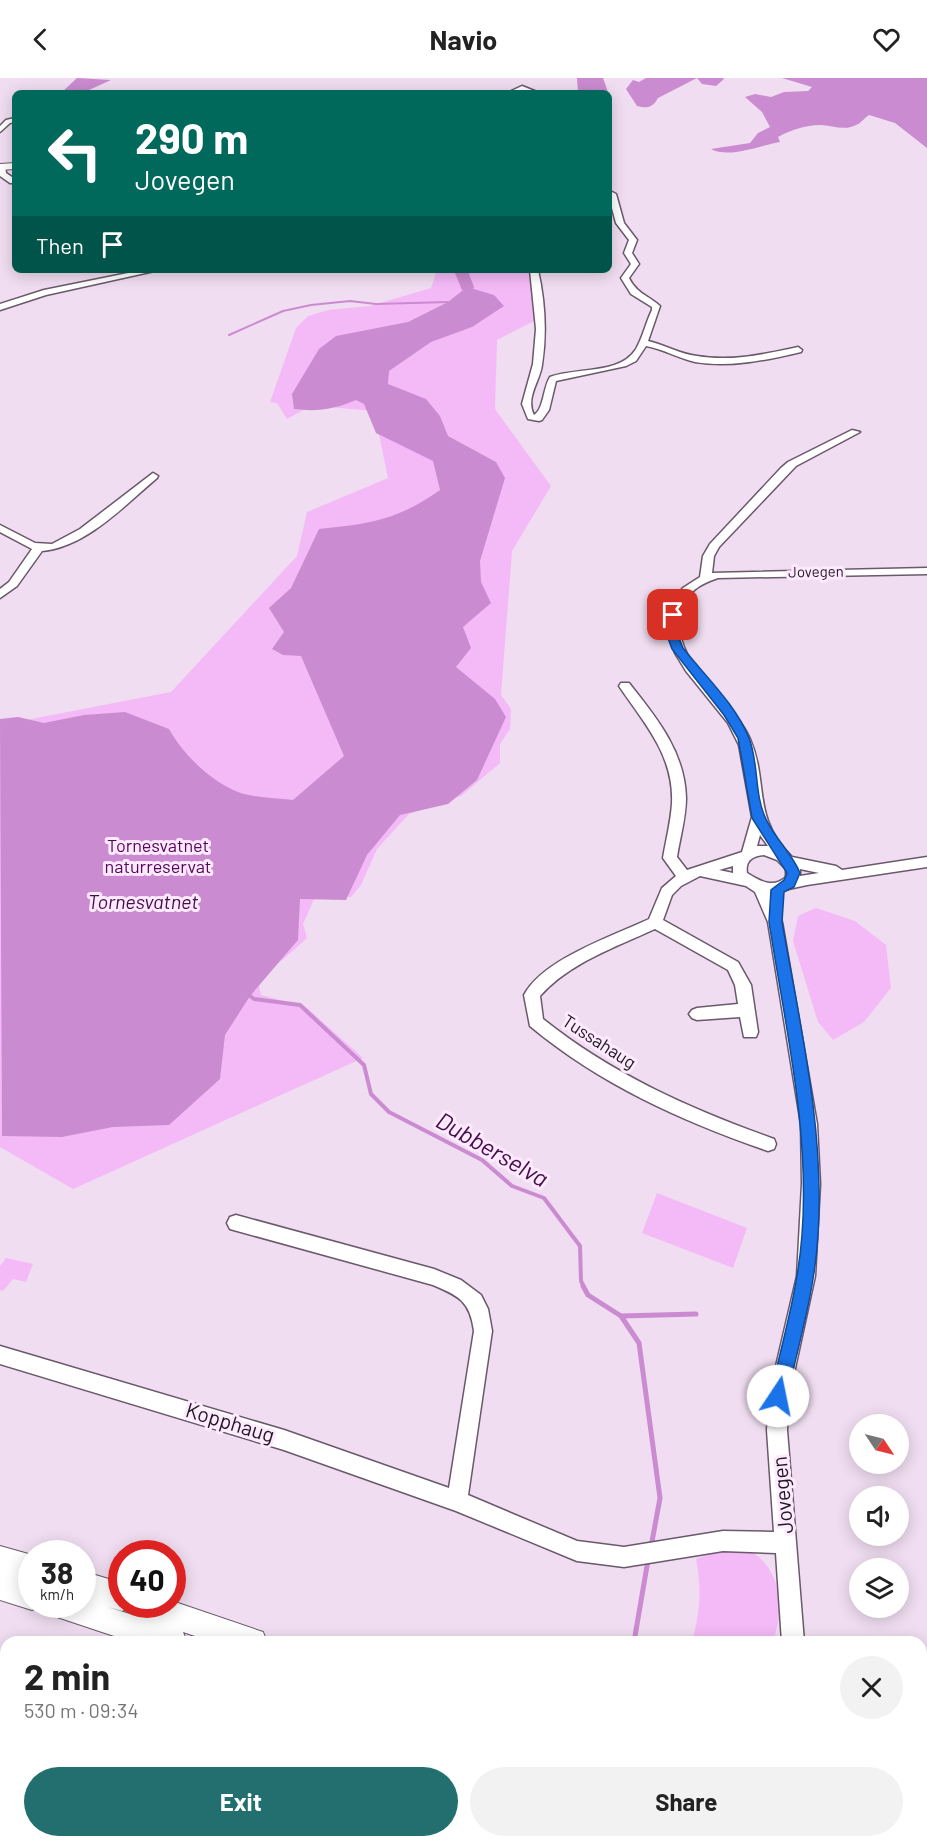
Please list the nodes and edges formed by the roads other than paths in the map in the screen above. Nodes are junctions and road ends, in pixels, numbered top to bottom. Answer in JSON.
{"nodes":[{"id":1,"x":12,"y":120,"type":"edge"},
{"id":2,"x":0,"y":130,"type":"edge"},
{"id":3,"x":1,"y":167,"type":"edge"},
{"id":4,"x":12,"y":180,"type":"edge"},
{"id":5,"x":612,"y":194,"type":"dead end"},
{"id":6,"x":140,"y":273,"type":"edge"},
{"id":7,"x":535,"y":273,"type":"edge"},
{"id":8,"x":0,"y":307,"type":"edge"},
{"id":9,"x":643,"y":343,"type":"junction"},
{"id":10,"x":798,"y":350,"type":"dead end"},
{"id":11,"x":855,"y":432,"type":"dead end"},
{"id":12,"x":153,"y":476,"type":"dead end"},
{"id":13,"x":0,"y":528,"type":"edge"},
{"id":14,"x":39,"y":547,"type":"junction"},
{"id":15,"x":927,"y":571,"type":"edge"},
{"id":16,"x":706,"y":578,"type":"junction"},
{"id":17,"x":0,"y":595,"type":"edge"},
{"id":18,"x":625,"y":686,"type":"dead end"},
{"id":19,"x":758,"y":818,"type":"junction"},
{"id":20,"x":745,"y":856,"type":"junction"},
{"id":21,"x":785,"y":859,"type":"junction"},
{"id":22,"x":927,"y":862,"type":"edge"},
{"id":23,"x":848,"y":873,"type":"junction"},
{"id":24,"x":692,"y":874,"type":"junction"},
{"id":25,"x":746,"y":881,"type":"junction"},
{"id":26,"x":784,"y":887,"type":"junction"},
{"id":27,"x":760,"y":889,"type":"junction"},
{"id":28,"x":655,"y":922,"type":"junction"},
{"id":29,"x":775,"y":922,"type":"junction"},
{"id":30,"x":746,"y":1010,"type":"junction"},
{"id":31,"x":697,"y":1014,"type":"dead end"},
{"id":32,"x":750,"y":1032,"type":"dead end"},
{"id":33,"x":768,"y":1144,"type":"dead end"},
{"id":34,"x":236,"y":1223,"type":"dead end"},
{"id":35,"x":0,"y":1355,"type":"edge"},
{"id":36,"x":457,"y":1501,"type":"junction"},
{"id":37,"x":787,"y":1543,"type":"junction"},
{"id":38,"x":0,"y":1560,"type":"edge"},
{"id":39,"x":18,"y":1565,"type":"edge"},
{"id":40,"x":0,"y":1587,"type":"edge"},
{"id":41,"x":18,"y":1592,"type":"edge"},
{"id":42,"x":96,"y":1617,"type":"edge"},
{"id":43,"x":182,"y":1618,"type":"edge"},
{"id":44,"x":155,"y":1636,"type":"edge"},
{"id":45,"x":235,"y":1636,"type":"edge"},
{"id":46,"x":793,"y":1636,"type":"edge"}],
"edges":[{"from":1,"to":2,"type":"street"},
{"from":3,"to":4,"type":"street"},
{"from":5,"to":9,"type":"street"},
{"from":6,"to":8,"type":"street"},
{"from":7,"to":9,"type":"street"},
{"from":9,"to":10,"type":"street"},
{"from":11,"to":16,"type":"street"},
{"from":12,"to":14,"type":"street"},
{"from":13,"to":14,"type":"street"},
{"from":14,"to":17,"type":"street"},
{"from":15,"to":16,"type":"street","name":"Jovegen"},
{"from":16,"to":19,"type":"street","name":"Jovegen"},
{"from":18,"to":24,"type":"street"},
{"from":19,"to":20,"type":"street","name":"Jovegen"},
{"from":19,"to":21,"type":"street","name":"Jovegen"},
{"from":20,"to":21,"type":"street"},
{"from":20,"to":24,"type":"street"},
{"from":20,"to":25,"type":"street"},
{"from":21,"to":23,"type":"street"},
{"from":21,"to":26,"type":"street"},
{"from":22,"to":23,"type":"street"},
{"from":23,"to":26,"type":"street"},
{"from":24,"to":25,"type":"street"},
{"from":24,"to":28,"type":"street"},
{"from":25,"to":27,"type":"street"},
{"from":26,"to":27,"type":"street"},
{"from":26,"to":29,"type":"street","name":"Jovegen"},
{"from":27,"to":29,"type":"street","name":"Jovegen"},
{"from":28,"to":30,"type":"street"},
{"from":28,"to":33,"type":"street","name":"Tussahaug"},
{"from":29,"to":37,"type":"street","name":"Jovegen"},
{"from":30,"to":31,"type":"street"},
{"from":30,"to":32,"type":"street"},
{"from":34,"to":36,"type":"street"},
{"from":35,"to":36,"type":"street","name":"Kopphaug"},
{"from":36,"to":37,"type":"street","name":"Kopphaug"},
{"from":37,"to":46,"type":"street","name":"Jovegen"},
{"from":38,"to":39,"type":"main road"},
{"from":40,"to":41,"type":"main road"},
{"from":42,"to":44,"type":"main road"},
{"from":43,"to":45,"type":"main road"}]}
